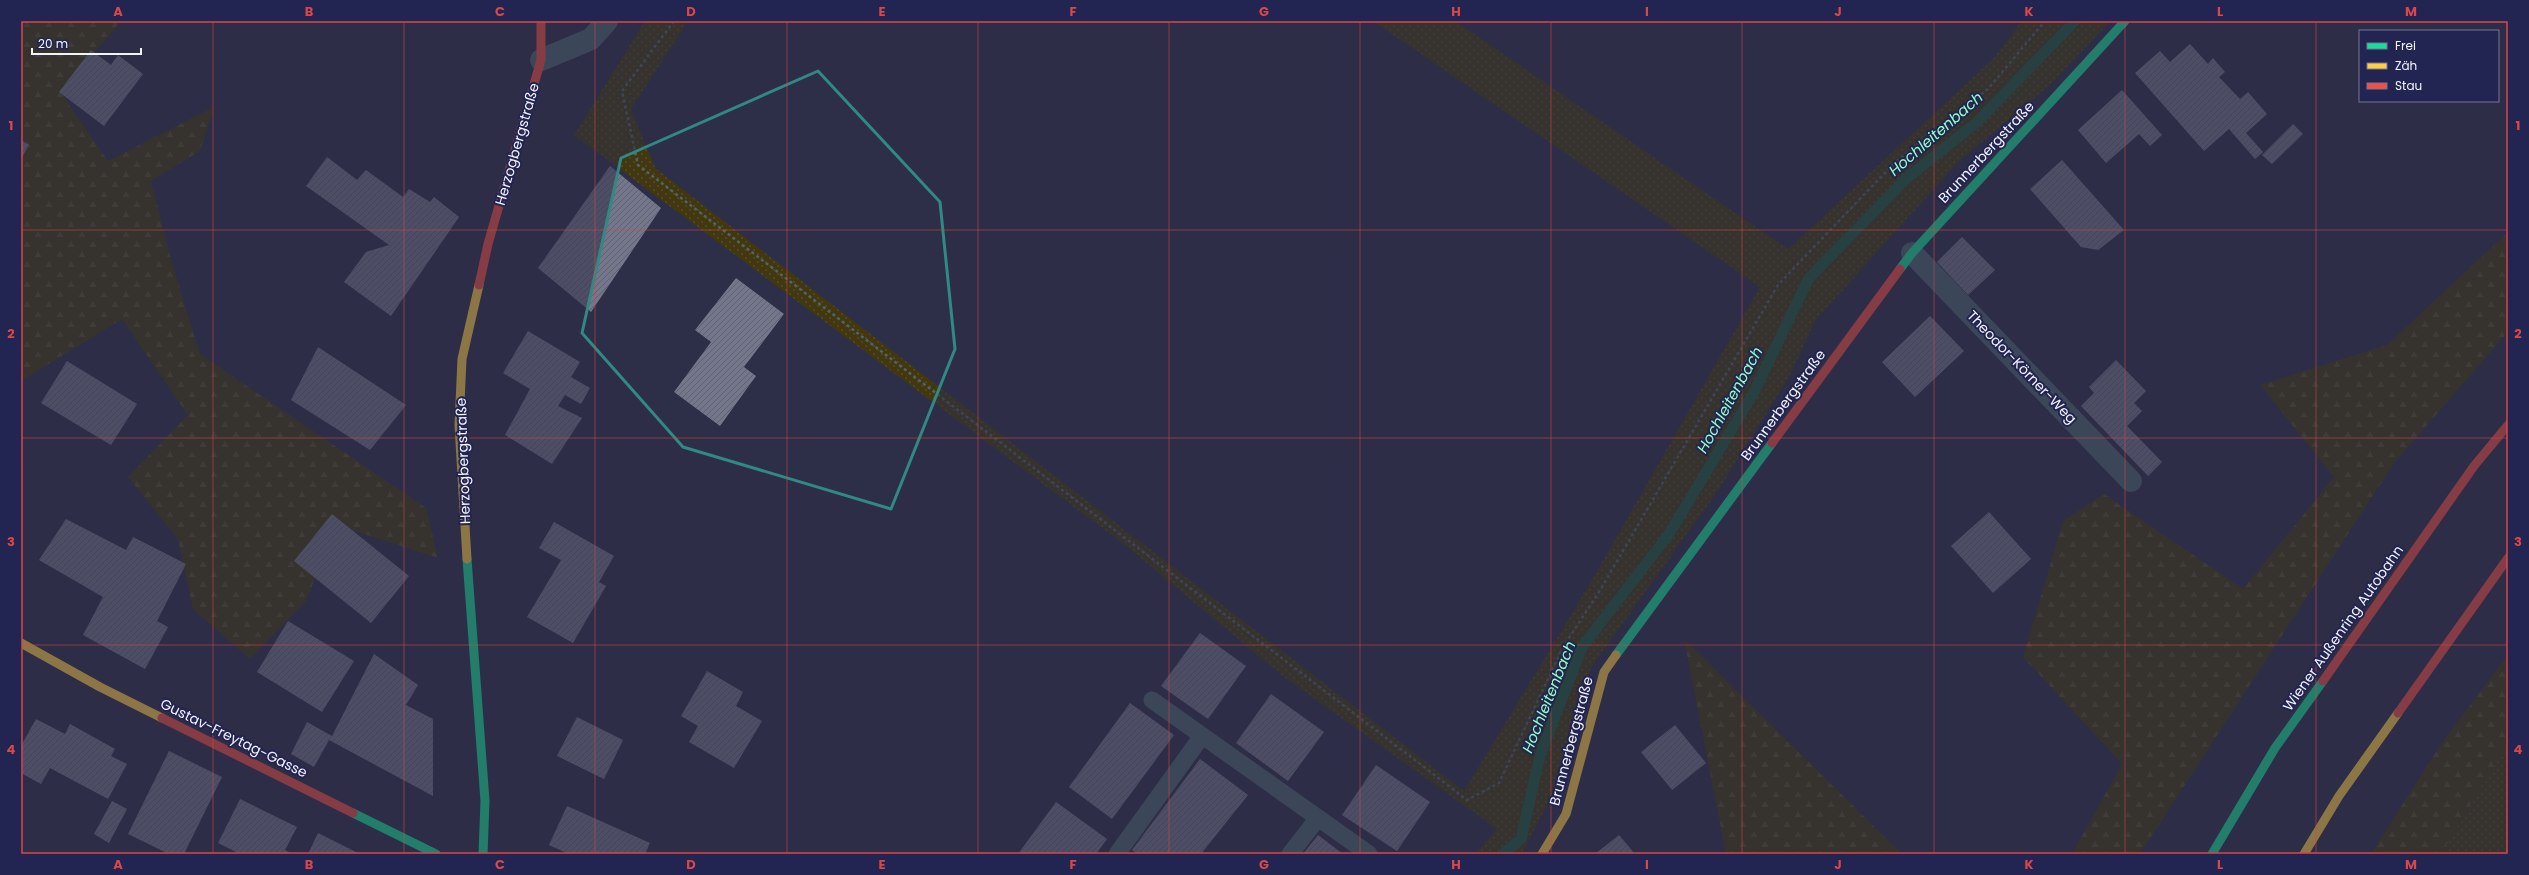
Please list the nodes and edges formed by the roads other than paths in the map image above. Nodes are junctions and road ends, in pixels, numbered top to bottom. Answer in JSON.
{"nodes":[{"id":1,"x":541,"y":21,"type":"edge"},
{"id":2,"x":607,"y":21,"type":"edge"},
{"id":3,"x":2125,"y":21,"type":"edge"},
{"id":4,"x":541,"y":60,"type":"junction"},
{"id":5,"x":1912,"y":253,"type":"junction"},
{"id":6,"x":2508,"y":425,"type":"edge"},
{"id":7,"x":2132,"y":481,"type":"dead end"},
{"id":8,"x":2508,"y":558,"type":"edge"},
{"id":9,"x":21,"y":643,"type":"edge"},
{"id":10,"x":1152,"y":700,"type":"dead end"},
{"id":11,"x":1202,"y":736,"type":"junction"},
{"id":12,"x":1318,"y":818,"type":"junction"},
{"id":13,"x":436,"y":854,"type":"edge"},
{"id":14,"x":483,"y":854,"type":"edge"},
{"id":15,"x":1117,"y":854,"type":"edge"},
{"id":16,"x":1290,"y":854,"type":"edge"},
{"id":17,"x":1369,"y":854,"type":"edge"},
{"id":18,"x":1542,"y":854,"type":"edge"},
{"id":19,"x":2212,"y":854,"type":"edge"},
{"id":20,"x":2304,"y":854,"type":"edge"}],
"edges":[{"from":1,"to":4,"type":"main road","name":"Herzogbergstraße"},
{"from":2,"to":4,"type":"street"},
{"from":3,"to":5,"type":"main road","name":"Brunnerbergstraße"},
{"from":4,"to":14,"type":"main road","name":"Herzogbergstraße"},
{"from":5,"to":7,"type":"street","name":"Theodor-Körner-Weg"},
{"from":5,"to":18,"type":"main road","name":"Brunnerbergstraße"},
{"from":6,"to":19,"type":"main road","name":"Wiener Außenring Autobahn"},
{"from":8,"to":20,"type":"main road"},
{"from":9,"to":13,"type":"main road","name":"Gustav-Freytag-Gasse"},
{"from":10,"to":11,"type":"lane"},
{"from":11,"to":12,"type":"lane"},
{"from":11,"to":15,"type":"lane"},
{"from":12,"to":16,"type":"lane"},
{"from":12,"to":17,"type":"lane"}]}
